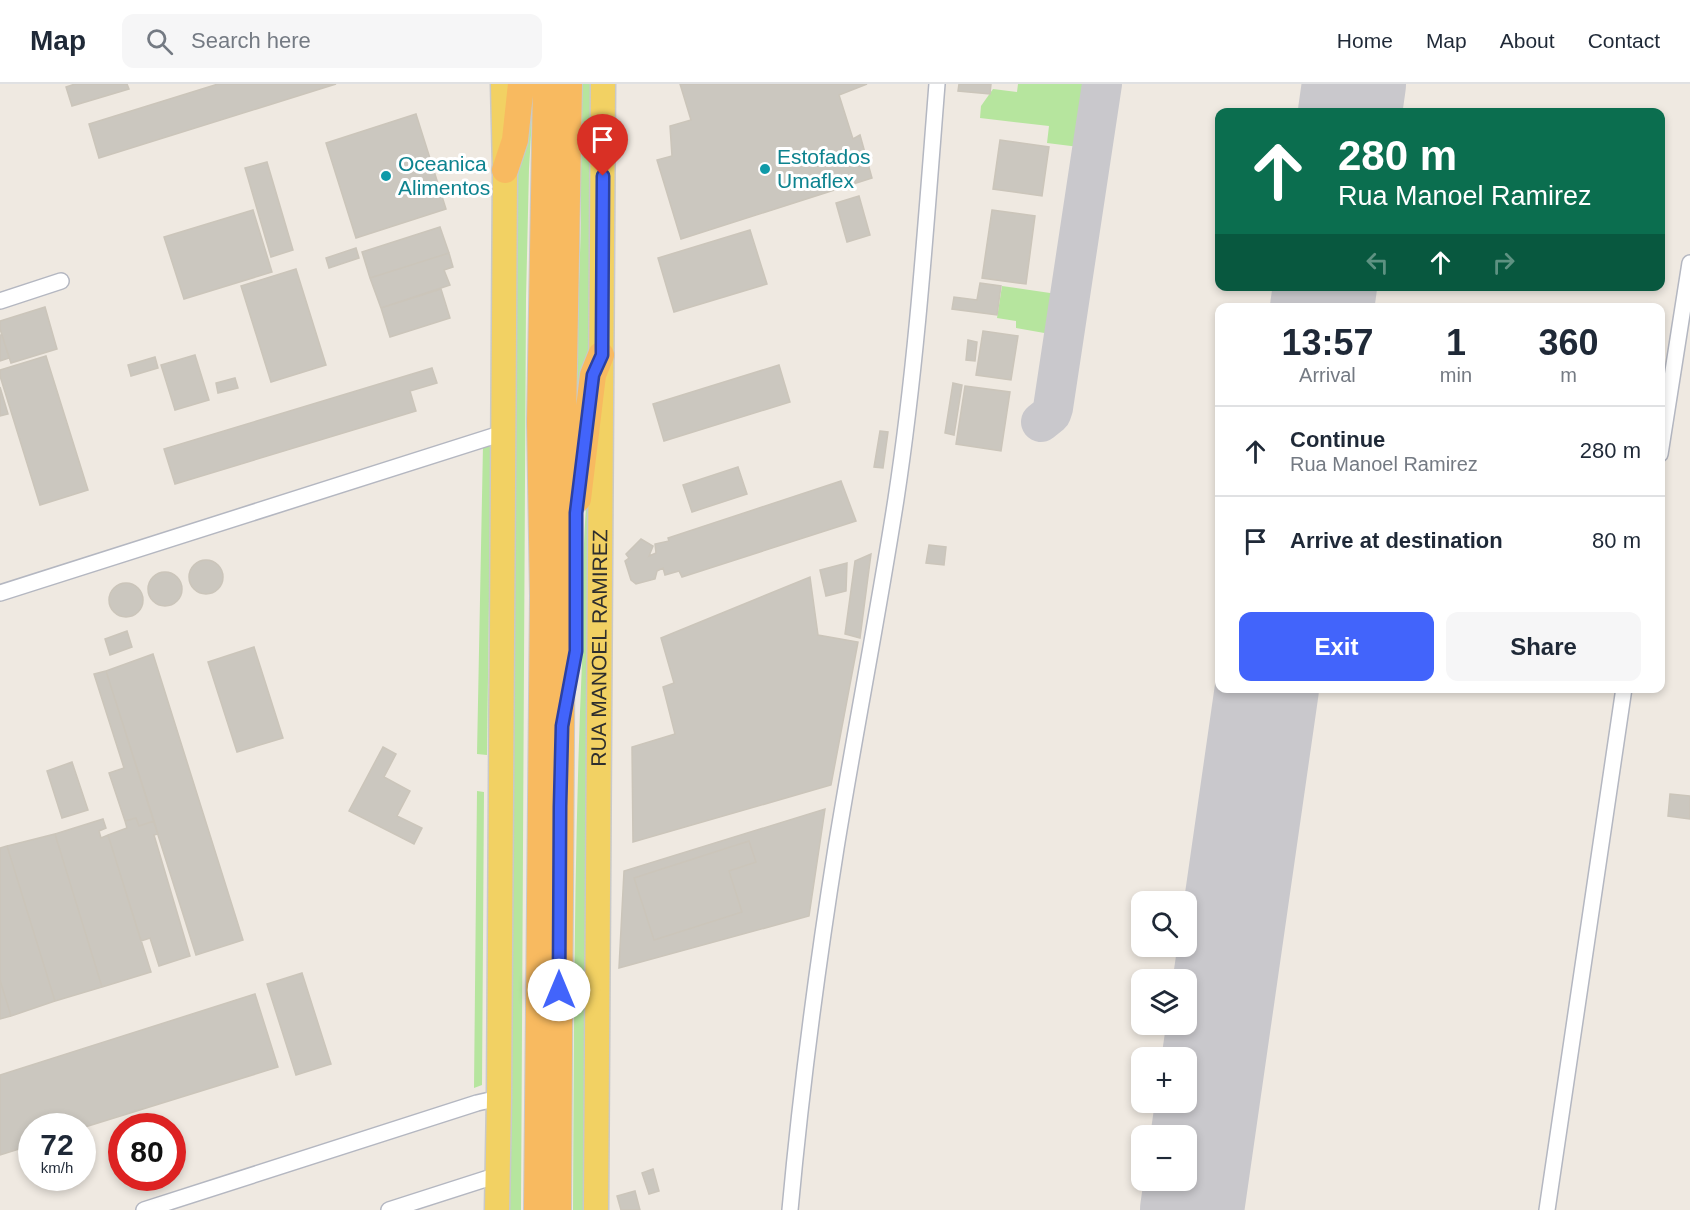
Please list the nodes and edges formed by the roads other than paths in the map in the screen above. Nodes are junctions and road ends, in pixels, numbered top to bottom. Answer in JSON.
{"nodes":[{"id":1,"x":503,"y":84,"type":"edge"},
{"id":2,"x":521,"y":84,"type":"edge"},
{"id":3,"x":546,"y":84,"type":"edge"},
{"id":4,"x":569,"y":84,"type":"edge"},
{"id":5,"x":603,"y":84,"type":"edge"},
{"id":6,"x":937,"y":84,"type":"edge"},
{"id":7,"x":505,"y":170,"type":"junction"},
{"id":8,"x":1690,"y":263,"type":"edge"},
{"id":9,"x":61,"y":281,"type":"dead end"},
{"id":10,"x":0,"y":301,"type":"edge"},
{"id":11,"x":602,"y":355,"type":"junction"},
{"id":12,"x":1665,"y":422,"type":"edge"},
{"id":13,"x":503,"y":433,"type":"junction"},
{"id":14,"x":0,"y":593,"type":"edge"},
{"id":15,"x":1623,"y":693,"type":"edge"},
{"id":16,"x":562,"y":726,"type":"junction"},
{"id":17,"x":499,"y":1098,"type":"junction"},
{"id":18,"x":498,"y":1175,"type":"junction"},
{"id":19,"x":144,"y":1210,"type":"edge"},
{"id":20,"x":389,"y":1210,"type":"edge"},
{"id":21,"x":497,"y":1210,"type":"edge"},
{"id":22,"x":537,"y":1210,"type":"edge"},
{"id":23,"x":558,"y":1210,"type":"edge"},
{"id":24,"x":596,"y":1210,"type":"edge"},
{"id":25,"x":790,"y":1210,"type":"edge"},
{"id":26,"x":1547,"y":1210,"type":"edge"}],
"edges":[{"from":1,"to":7,"type":"main road"},
{"from":2,"to":7,"type":"highway"},
{"from":3,"to":22,"type":"highway"},
{"from":4,"to":16,"type":"highway"},
{"from":5,"to":11,"type":"main road","name":"RUA MANOEL RAMIREZ"},
{"from":6,"to":25,"type":"street"},
{"from":7,"to":13,"type":"main road"},
{"from":8,"to":12,"type":"street"},
{"from":9,"to":10,"type":"street"},
{"from":11,"to":16,"type":"highway"},
{"from":11,"to":24,"type":"main road","name":"RUA MANOEL RAMIREZ"},
{"from":13,"to":14,"type":"street"},
{"from":13,"to":17,"type":"main road"},
{"from":15,"to":26,"type":"street"},
{"from":16,"to":23,"type":"highway"},
{"from":17,"to":18,"type":"main road"},
{"from":17,"to":19,"type":"street"},
{"from":18,"to":20,"type":"street"},
{"from":18,"to":21,"type":"main road"}]}
